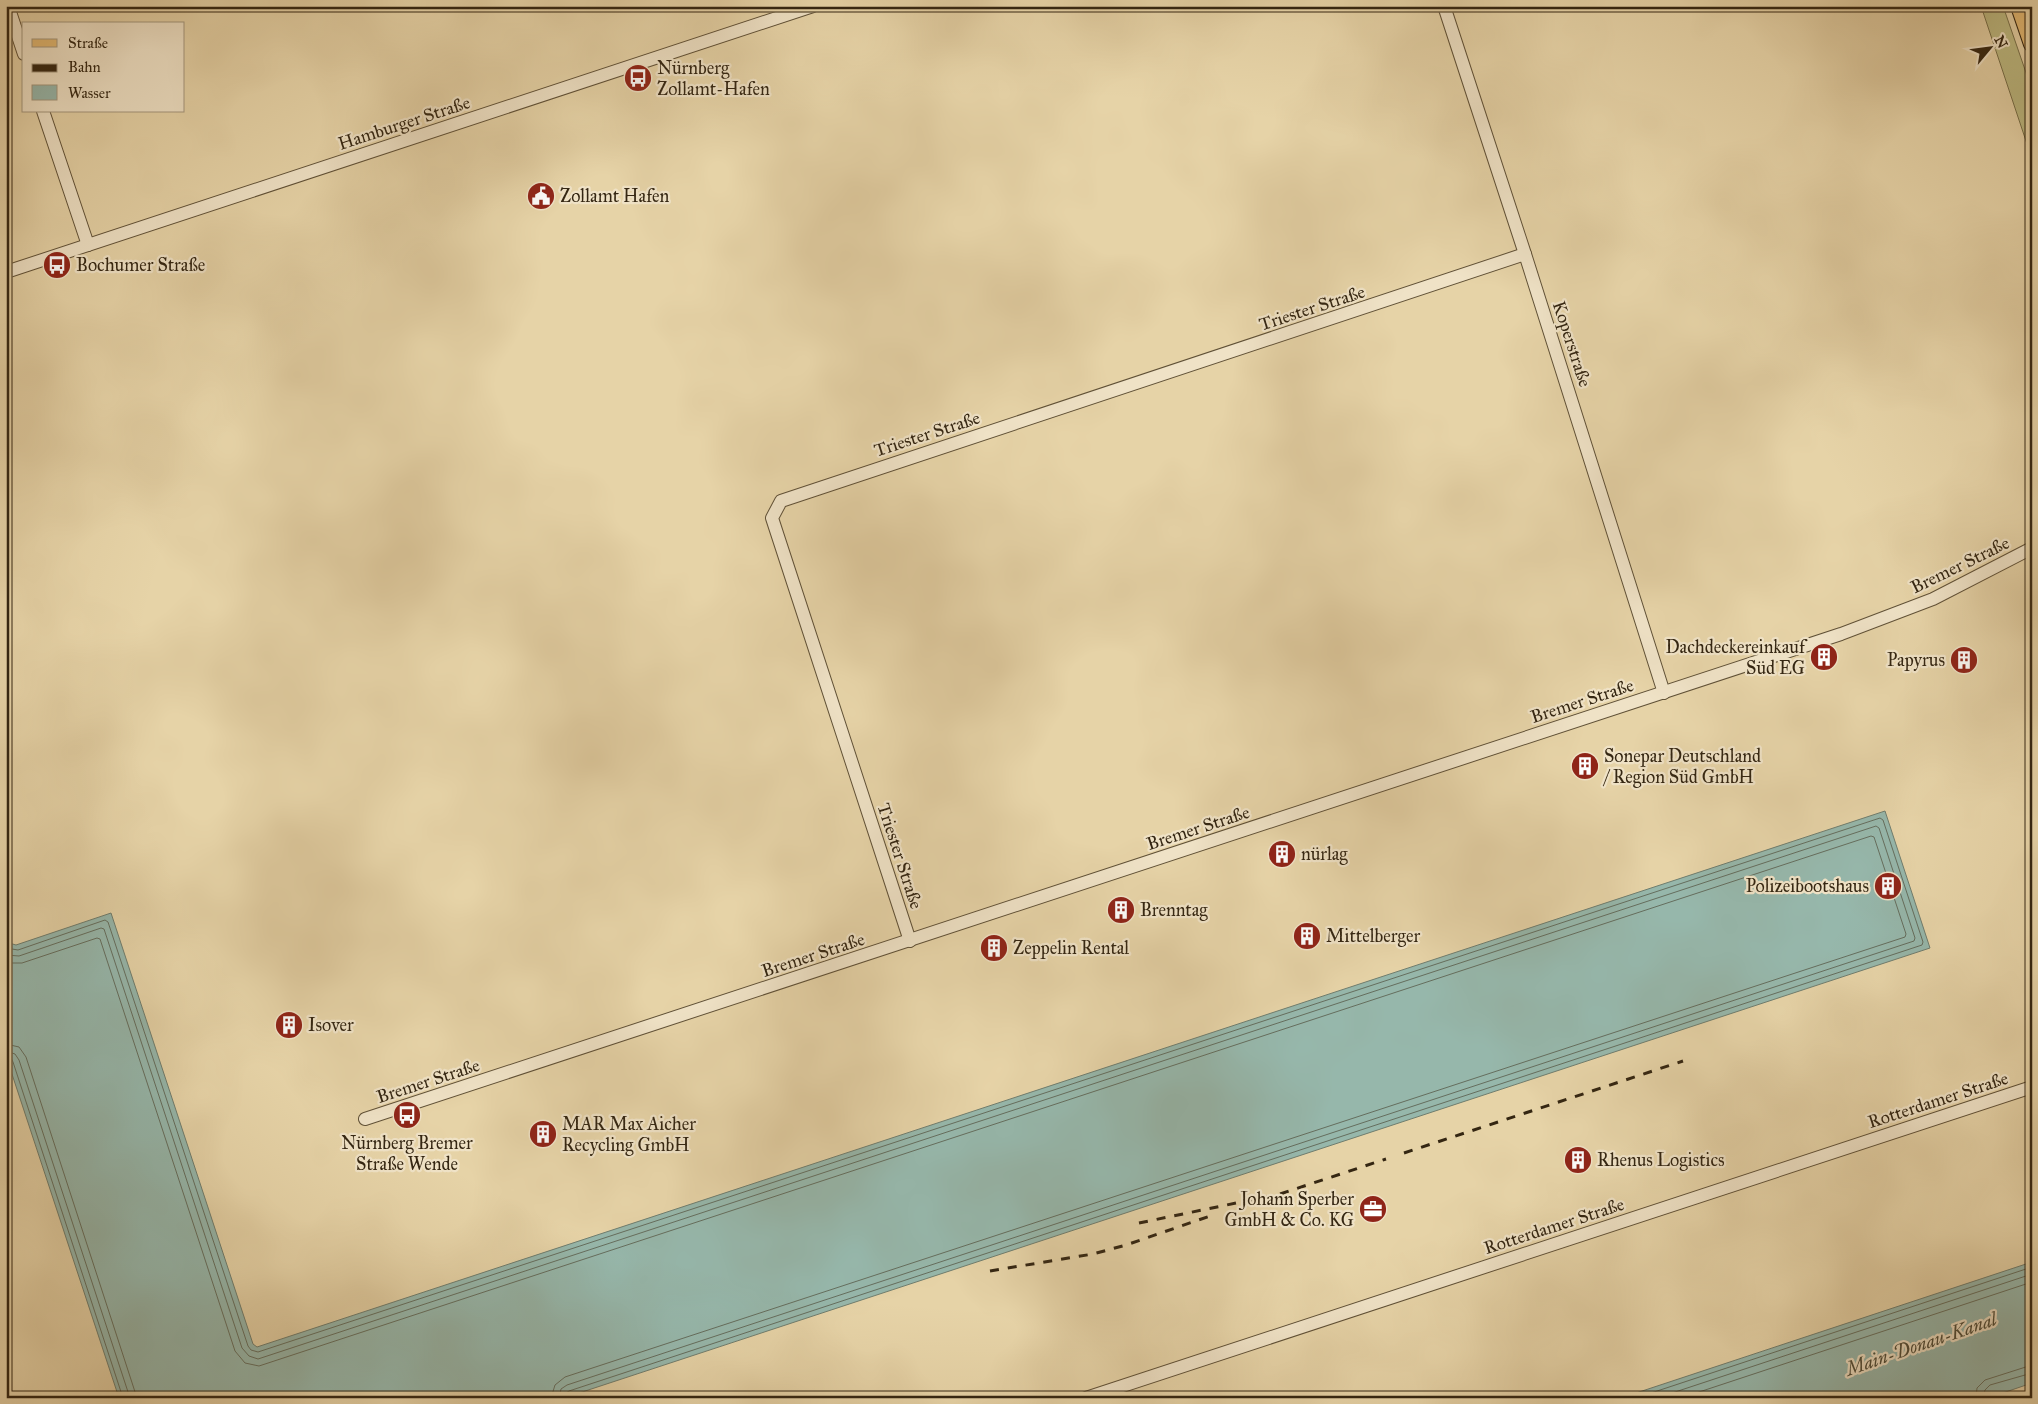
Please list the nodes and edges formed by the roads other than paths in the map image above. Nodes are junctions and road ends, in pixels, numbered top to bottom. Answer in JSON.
{"nodes":[{"id":1,"x":8,"y":6,"type":"edge"},
{"id":2,"x":813,"y":6,"type":"edge"},
{"id":3,"x":1444,"y":6,"type":"edge"},
{"id":4,"x":2019,"y":6,"type":"edge"},
{"id":5,"x":2028,"y":24,"type":"edge"},
{"id":6,"x":2032,"y":44,"type":"edge"},
{"id":7,"x":22,"y":48,"type":"edge"},
{"id":8,"x":43,"y":112,"type":"edge"},
{"id":9,"x":88,"y":245,"type":"junction"},
{"id":10,"x":1525,"y":254,"type":"junction"},
{"id":11,"x":6,"y":272,"type":"edge"},
{"id":12,"x":2032,"y":548,"type":"edge"},
{"id":13,"x":1664,"y":693,"type":"junction"},
{"id":14,"x":910,"y":941,"type":"junction"},
{"id":15,"x":2032,"y":1087,"type":"edge"},
{"id":16,"x":365,"y":1119,"type":"dead end"},
{"id":17,"x":1086,"y":1398,"type":"edge"}],
"edges":[{"from":1,"to":7,"type":"street"},
{"from":2,"to":9,"type":"street","name":"Hamburger Straße"},
{"from":3,"to":10,"type":"street","name":"Koperstraße"},
{"from":4,"to":5,"type":"main road"},
{"from":5,"to":6,"type":"main road"},
{"from":8,"to":9,"type":"street"},
{"from":9,"to":11,"type":"street","name":"Hamburger Straße"},
{"from":10,"to":13,"type":"street","name":"Koperstraße"},
{"from":10,"to":14,"type":"street","name":"Triester Straße"},
{"from":12,"to":13,"type":"street","name":"Bremer Straße"},
{"from":13,"to":14,"type":"street","name":"Bremer Straße"},
{"from":14,"to":16,"type":"street","name":"Bremer Straße"},
{"from":15,"to":17,"type":"street","name":"Rotterdamer Straße"}]}
